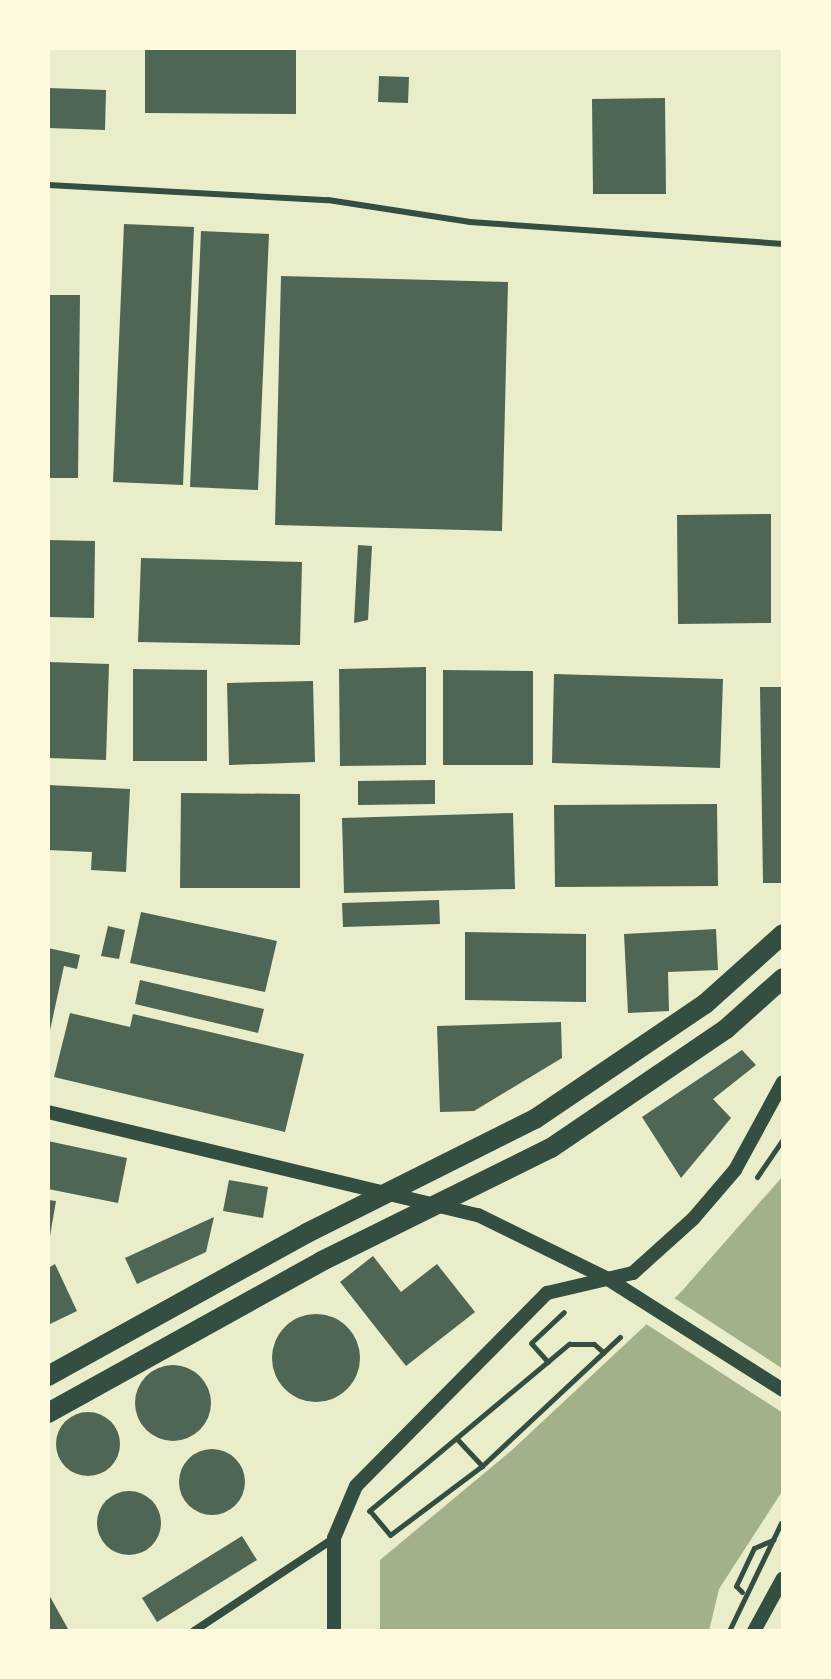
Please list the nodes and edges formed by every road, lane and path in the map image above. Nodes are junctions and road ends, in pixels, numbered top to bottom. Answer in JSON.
{"nodes":[{"id":1,"x":48,"y":185,"type":"edge"},
{"id":2,"x":783,"y":244,"type":"edge"},
{"id":3,"x":783,"y":934,"type":"edge"},
{"id":4,"x":783,"y":978,"type":"edge"},
{"id":5,"x":783,"y":1082,"type":"edge"},
{"id":6,"x":48,"y":1112,"type":"edge"},
{"id":7,"x":783,"y":1139,"type":"edge"},
{"id":8,"x":757,"y":1177,"type":"dead end"},
{"id":9,"x":608,"y":1279,"type":"junction"},
{"id":10,"x":564,"y":1312,"type":"dead end"},
{"id":11,"x":620,"y":1337,"type":"dead end"},
{"id":12,"x":604,"y":1353,"type":"junction"},
{"id":13,"x":548,"y":1362,"type":"junction"},
{"id":14,"x":48,"y":1376,"type":"edge"},
{"id":15,"x":783,"y":1390,"type":"edge"},
{"id":16,"x":48,"y":1413,"type":"edge"},
{"id":17,"x":457,"y":1439,"type":"junction"},
{"id":18,"x":482,"y":1466,"type":"junction"},
{"id":19,"x":370,"y":1511,"type":"junction"},
{"id":20,"x":359,"y":1519,"type":"dead end"},
{"id":21,"x":781,"y":1523,"type":"edge"},
{"id":22,"x":334,"y":1538,"type":"junction"},
{"id":23,"x":774,"y":1540,"type":"junction"},
{"id":24,"x":783,"y":1578,"type":"edge"},
{"id":25,"x":742,"y":1592,"type":"junction"},
{"id":26,"x":194,"y":1631,"type":"edge"},
{"id":27,"x":334,"y":1631,"type":"edge"},
{"id":28,"x":729,"y":1631,"type":"edge"},
{"id":29,"x":754,"y":1631,"type":"edge"}],
"edges":[{"from":1,"to":2,"type":"lane"},
{"from":3,"to":14,"type":"main road"},
{"from":4,"to":16,"type":"main road"},
{"from":5,"to":9,"type":"street"},
{"from":6,"to":9,"type":"street"},
{"from":7,"to":8,"type":"path"},
{"from":9,"to":15,"type":"street"},
{"from":9,"to":22,"type":"street"},
{"from":10,"to":13,"type":"path"},
{"from":11,"to":12,"type":"path"},
{"from":12,"to":13,"type":"path"},
{"from":12,"to":18,"type":"path"},
{"from":13,"to":17,"type":"path"},
{"from":17,"to":18,"type":"path"},
{"from":17,"to":19,"type":"path"},
{"from":18,"to":19,"type":"path"},
{"from":19,"to":20,"type":"path"},
{"from":21,"to":23,"type":"path"},
{"from":22,"to":26,"type":"street"},
{"from":22,"to":27,"type":"street"},
{"from":23,"to":25,"type":"path"},
{"from":23,"to":25,"type":"path"},
{"from":24,"to":29,"type":"street"},
{"from":25,"to":28,"type":"path"}]}
